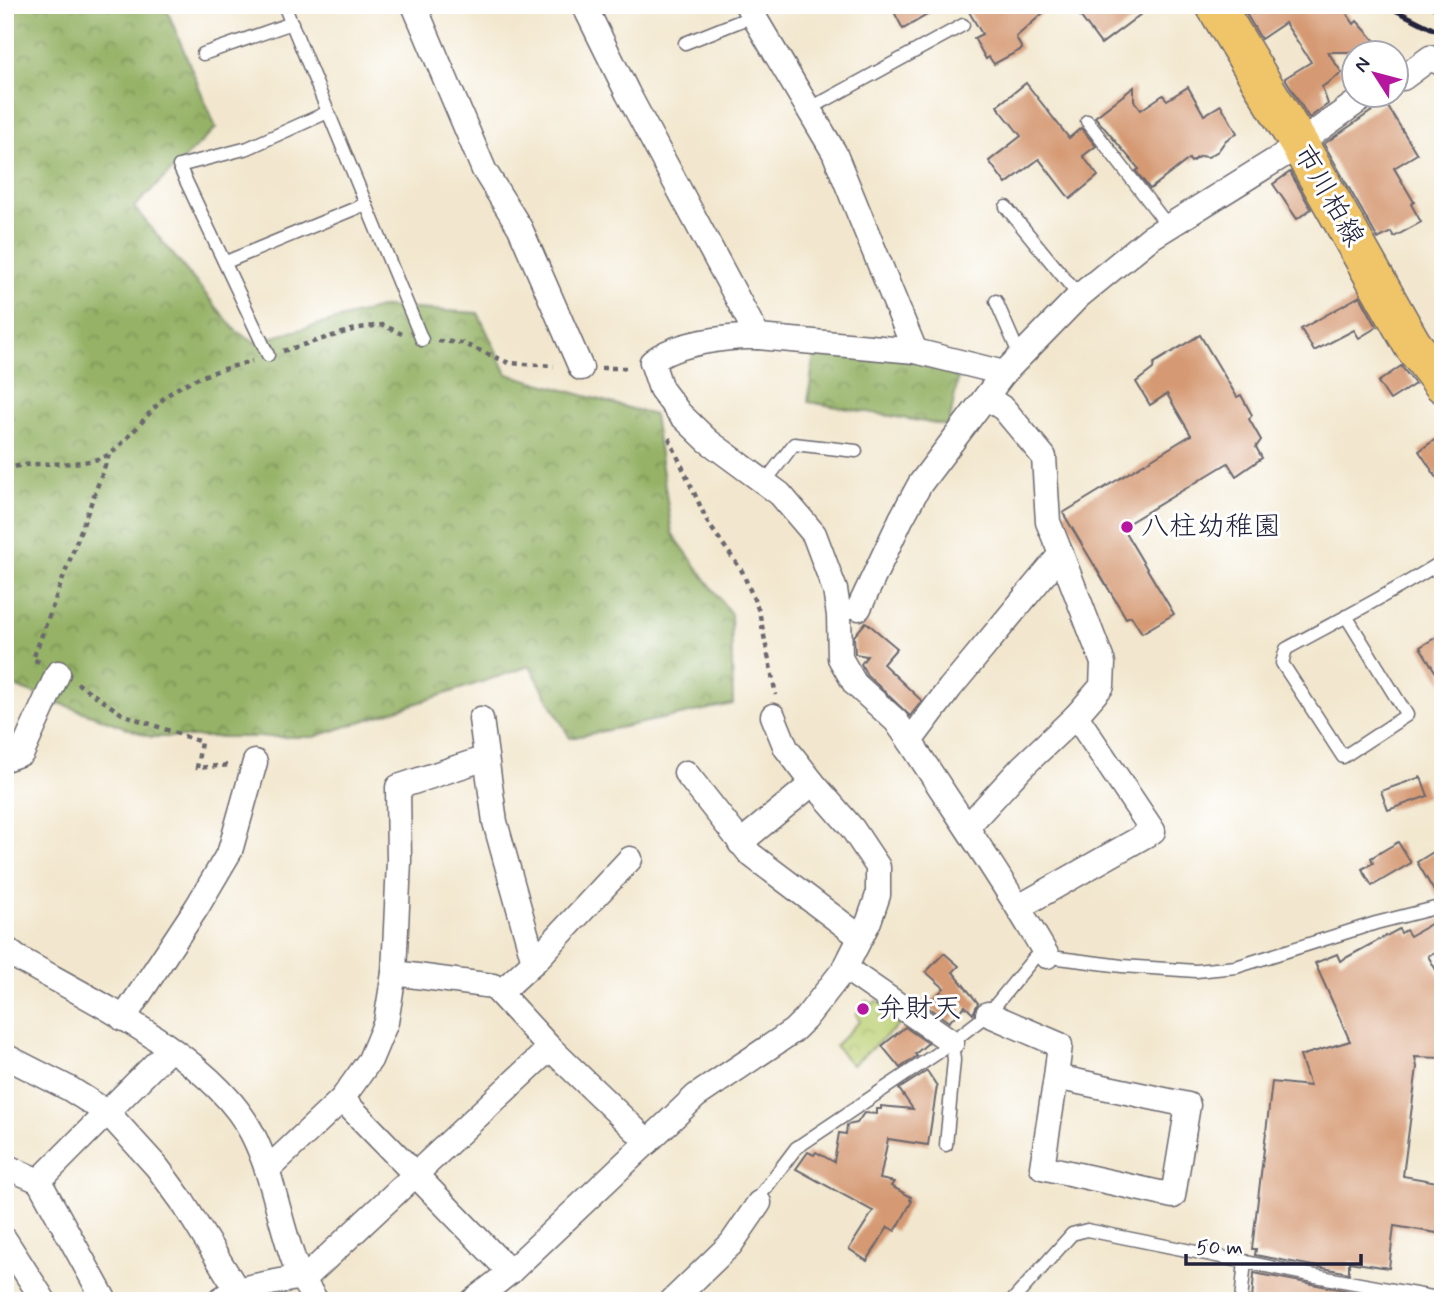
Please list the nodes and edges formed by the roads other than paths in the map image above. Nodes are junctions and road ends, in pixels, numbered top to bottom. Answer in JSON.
{"nodes":[{"id":1,"x":285,"y":5,"type":"edge"},
{"id":2,"x":414,"y":5,"type":"edge"},
{"id":3,"x":584,"y":5,"type":"edge"},
{"id":4,"x":1215,"y":5,"type":"edge"},
{"id":5,"x":750,"y":11,"type":"edge"},
{"id":6,"x":292,"y":23,"type":"junction"},
{"id":7,"x":963,"y":24,"type":"dead end"},
{"id":8,"x":685,"y":43,"type":"dead end"},
{"id":9,"x":203,"y":54,"type":"dead end"},
{"id":10,"x":1443,"y":64,"type":"edge"},
{"id":11,"x":1410,"y":73,"type":"edge"},
{"id":12,"x":807,"y":108,"type":"junction"},
{"id":13,"x":1349,"y":108,"type":"edge"},
{"id":14,"x":328,"y":111,"type":"junction"},
{"id":15,"x":1087,"y":121,"type":"dead end"},
{"id":16,"x":1299,"y":144,"type":"junction"},
{"id":17,"x":366,"y":204,"type":"junction"},
{"id":18,"x":1006,"y":207,"type":"dead end"},
{"id":19,"x":1168,"y":226,"type":"junction"},
{"id":20,"x":226,"y":262,"type":"junction"},
{"id":21,"x":1079,"y":296,"type":"junction"},
{"id":22,"x":996,"y":301,"type":"dead end"},
{"id":23,"x":758,"y":337,"type":"junction"},
{"id":24,"x":422,"y":340,"type":"road end"},
{"id":25,"x":915,"y":351,"type":"junction"},
{"id":26,"x":268,"y":355,"type":"road end"},
{"id":27,"x":1012,"y":365,"type":"junction"},
{"id":28,"x":581,"y":368,"type":"road end"},
{"id":29,"x":1443,"y":384,"type":"edge"},
{"id":30,"x":986,"y":397,"type":"junction"},
{"id":31,"x":856,"y":451,"type":"dead end"},
{"id":32,"x":764,"y":483,"type":"junction"},
{"id":33,"x":1061,"y":554,"type":"junction"},
{"id":34,"x":1443,"y":561,"type":"edge"},
{"id":35,"x":859,"y":608,"type":"dead end"},
{"id":36,"x":1346,"y":616,"type":"junction"},
{"id":37,"x":58,"y":673,"type":"road end"},
{"id":38,"x":773,"y":716,"type":"road end"},
{"id":39,"x":1076,"y":716,"type":"junction"},
{"id":40,"x":481,"y":719,"type":"dead end"},
{"id":41,"x":910,"y":741,"type":"junction"},
{"id":42,"x":486,"y":758,"type":"junction"},
{"id":43,"x":5,"y":759,"type":"edge"},
{"id":44,"x":255,"y":762,"type":"road end"},
{"id":45,"x":686,"y":773,"type":"dead end"},
{"id":46,"x":813,"y":783,"type":"junction"},
{"id":47,"x":968,"y":826,"type":"junction"},
{"id":48,"x":740,"y":843,"type":"junction"},
{"id":49,"x":630,"y":859,"type":"dead end"},
{"id":50,"x":1443,"y":906,"type":"edge"},
{"id":51,"x":1019,"y":907,"type":"junction"},
{"id":52,"x":860,"y":937,"type":"junction"},
{"id":53,"x":5,"y":948,"type":"edge"},
{"id":54,"x":1047,"y":956,"type":"junction"},
{"id":55,"x":534,"y":962,"type":"junction"},
{"id":56,"x":845,"y":968,"type":"junction"},
{"id":57,"x":394,"y":973,"type":"junction"},
{"id":58,"x":500,"y":993,"type":"junction"},
{"id":59,"x":988,"y":1014,"type":"junction"},
{"id":60,"x":123,"y":1019,"type":"junction"},
{"id":61,"x":953,"y":1041,"type":"junction"},
{"id":62,"x":550,"y":1048,"type":"junction"},
{"id":63,"x":170,"y":1049,"type":"junction"},
{"id":64,"x":5,"y":1056,"type":"edge"},
{"id":65,"x":1056,"y":1077,"type":"junction"},
{"id":66,"x":342,"y":1099,"type":"junction"},
{"id":67,"x":108,"y":1113,"type":"junction"},
{"id":68,"x":648,"y":1142,"type":"junction"},
{"id":69,"x":946,"y":1145,"type":"dead end"},
{"id":70,"x":5,"y":1166,"type":"edge"},
{"id":71,"x":268,"y":1169,"type":"junction"},
{"id":72,"x":415,"y":1174,"type":"junction"},
{"id":73,"x":39,"y":1181,"type":"junction"},
{"id":74,"x":759,"y":1202,"type":"joint"},
{"id":75,"x":5,"y":1240,"type":"edge"},
{"id":76,"x":1245,"y":1261,"type":"junction"},
{"id":77,"x":510,"y":1272,"type":"junction"},
{"id":78,"x":307,"y":1286,"type":"edge"},
{"id":79,"x":232,"y":1297,"type":"edge"},
{"id":80,"x":1443,"y":1299,"type":"edge"},
{"id":81,"x":44,"y":1301,"type":"edge"},
{"id":82,"x":105,"y":1301,"type":"edge"},
{"id":83,"x":473,"y":1301,"type":"edge"},
{"id":84,"x":672,"y":1301,"type":"edge"},
{"id":85,"x":1012,"y":1301,"type":"edge"},
{"id":86,"x":1241,"y":1301,"type":"edge"}],
"edges":[{"from":1,"to":6,"type":"lane"},
{"from":2,"to":28,"type":"street"},
{"from":3,"to":23,"type":"street"},
{"from":4,"to":16,"type":"main road","name":"市川柏線"},
{"from":5,"to":8,"type":"lane"},
{"from":5,"to":12,"type":"street"},
{"from":6,"to":9,"type":"lane"},
{"from":6,"to":14,"type":"lane"},
{"from":7,"to":12,"type":"lane"},
{"from":10,"to":11,"type":"street"},
{"from":12,"to":25,"type":"street"},
{"from":13,"to":16,"type":"street"},
{"from":14,"to":17,"type":"lane"},
{"from":14,"to":20,"type":"lane"},
{"from":15,"to":19,"type":"lane"},
{"from":16,"to":19,"type":"street"},
{"from":16,"to":29,"type":"main road","name":"市川柏線"},
{"from":17,"to":20,"type":"lane"},
{"from":17,"to":24,"type":"lane"},
{"from":18,"to":21,"type":"lane"},
{"from":19,"to":21,"type":"street"},
{"from":20,"to":26,"type":"lane"},
{"from":21,"to":27,"type":"street"},
{"from":22,"to":27,"type":"lane"},
{"from":23,"to":25,"type":"street"},
{"from":23,"to":32,"type":"street"},
{"from":25,"to":27,"type":"street"},
{"from":27,"to":30,"type":"street"},
{"from":30,"to":33,"type":"street"},
{"from":30,"to":35,"type":"street"},
{"from":31,"to":32,"type":"lane"},
{"from":32,"to":41,"type":"street"},
{"from":33,"to":39,"type":"street"},
{"from":33,"to":41,"type":"street"},
{"from":34,"to":36,"type":"lane"},
{"from":36,"to":36,"type":"lane"},
{"from":37,"to":43,"type":"street"},
{"from":38,"to":46,"type":"street"},
{"from":39,"to":47,"type":"street"},
{"from":39,"to":51,"type":"street"},
{"from":40,"to":42,"type":"street"},
{"from":41,"to":47,"type":"street"},
{"from":42,"to":55,"type":"street"},
{"from":42,"to":57,"type":"street"},
{"from":44,"to":60,"type":"street"},
{"from":45,"to":48,"type":"street"},
{"from":46,"to":48,"type":"street"},
{"from":46,"to":52,"type":"street"},
{"from":47,"to":51,"type":"street"},
{"from":48,"to":52,"type":"street"},
{"from":49,"to":55,"type":"street"},
{"from":50,"to":54,"type":"lane"},
{"from":51,"to":54,"type":"street"},
{"from":52,"to":56,"type":"street"},
{"from":53,"to":60,"type":"street"},
{"from":54,"to":59,"type":"lane"},
{"from":55,"to":58,"type":"street"},
{"from":56,"to":61,"type":"street"},
{"from":56,"to":68,"type":"street"},
{"from":57,"to":58,"type":"street"},
{"from":57,"to":66,"type":"street"},
{"from":58,"to":62,"type":"street"},
{"from":59,"to":61,"type":"lane"},
{"from":59,"to":65,"type":"street"},
{"from":60,"to":63,"type":"street"},
{"from":61,"to":69,"type":"lane"},
{"from":61,"to":74,"type":"lane"},
{"from":62,"to":68,"type":"street"},
{"from":62,"to":72,"type":"street"},
{"from":63,"to":67,"type":"street"},
{"from":63,"to":71,"type":"street"},
{"from":64,"to":67,"type":"street"},
{"from":65,"to":65,"type":"street"},
{"from":66,"to":71,"type":"street"},
{"from":66,"to":72,"type":"street"},
{"from":67,"to":73,"type":"street"},
{"from":67,"to":79,"type":"street"},
{"from":68,"to":77,"type":"street"},
{"from":70,"to":73,"type":"street"},
{"from":71,"to":78,"type":"street"},
{"from":72,"to":77,"type":"street"},
{"from":72,"to":78,"type":"street"},
{"from":73,"to":82,"type":"street"},
{"from":74,"to":84,"type":"street"},
{"from":75,"to":81,"type":"street"},
{"from":76,"to":80,"type":"lane"},
{"from":76,"to":85,"type":"lane"},
{"from":76,"to":86,"type":"lane"},
{"from":77,"to":83,"type":"street"},
{"from":78,"to":79,"type":"street"}]}
